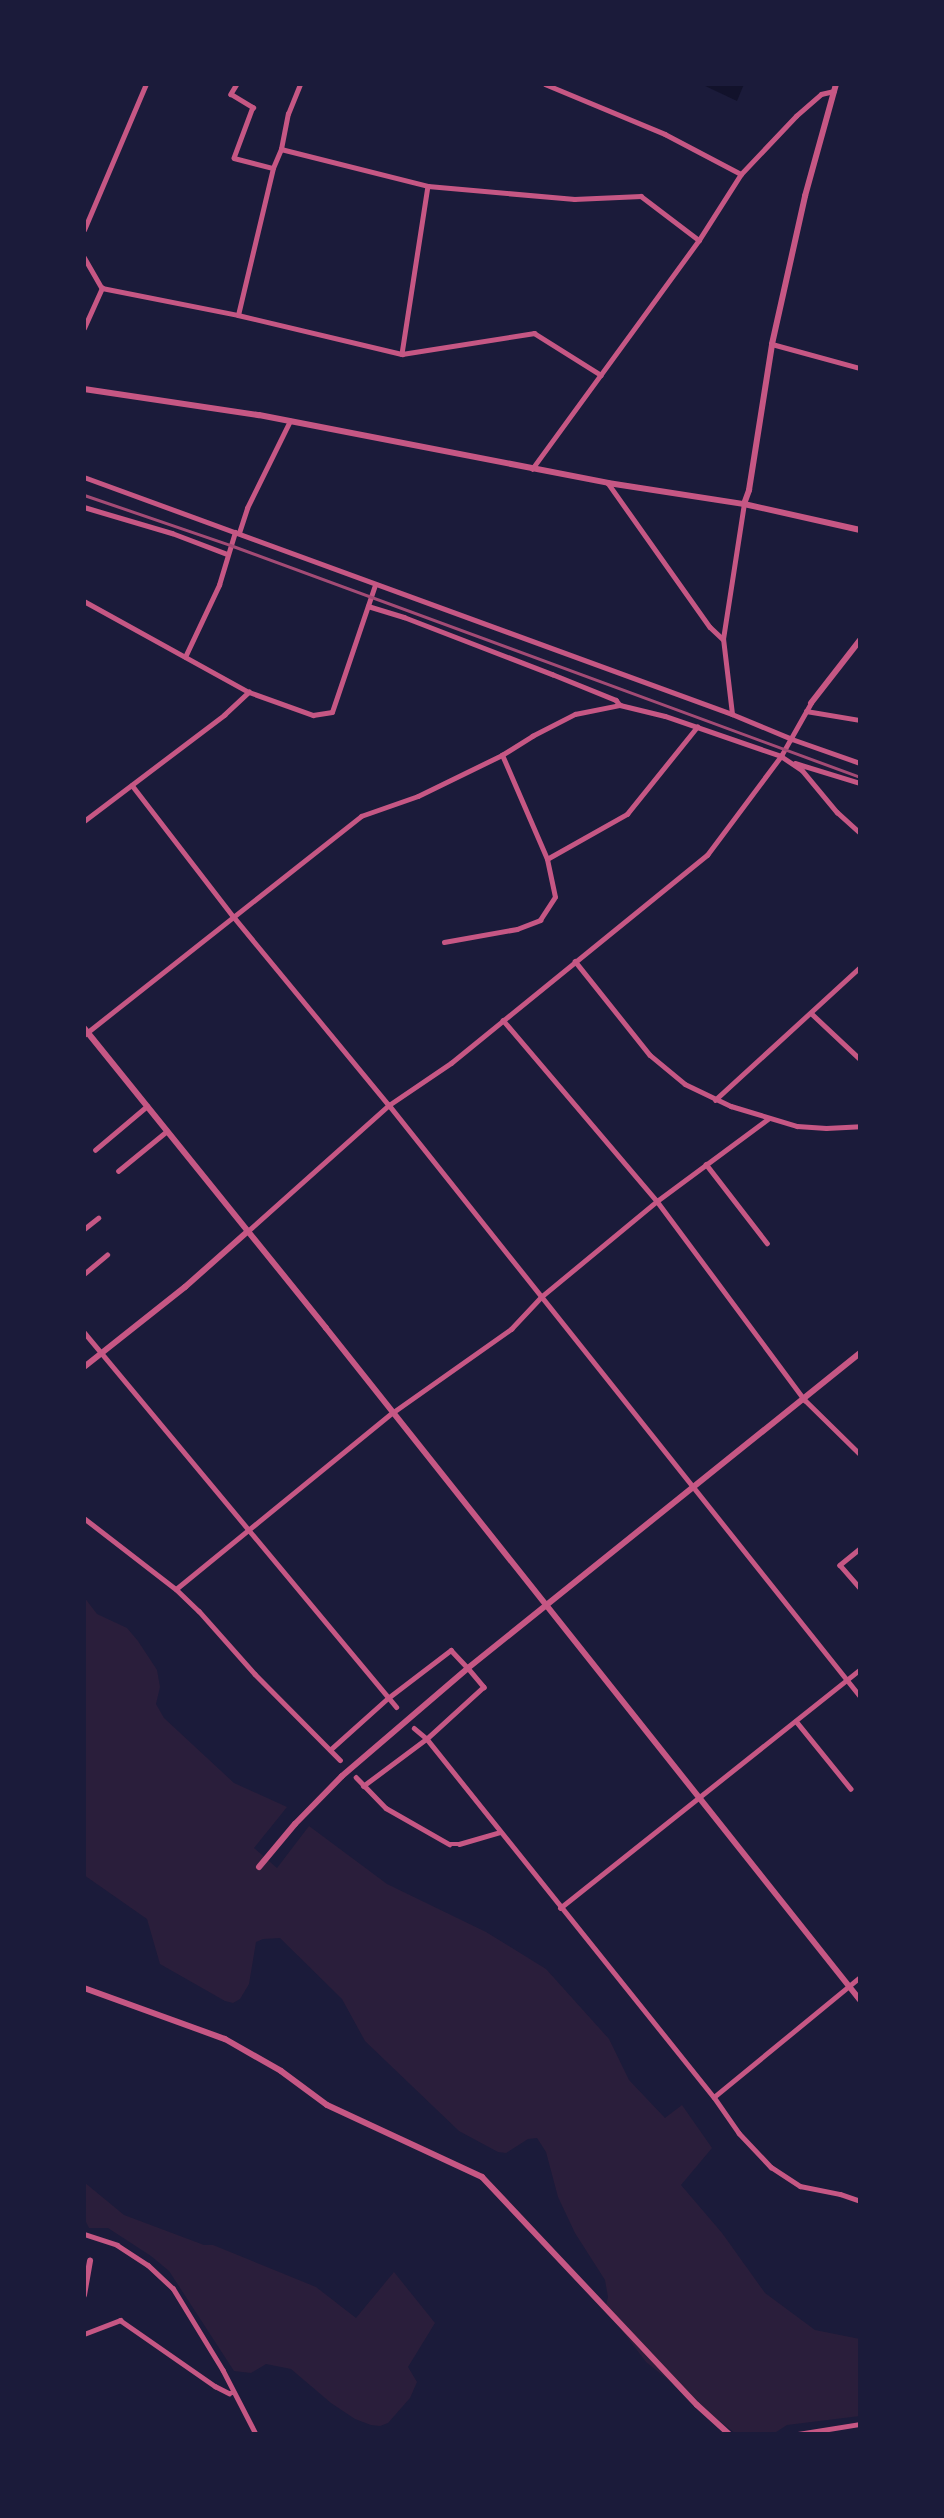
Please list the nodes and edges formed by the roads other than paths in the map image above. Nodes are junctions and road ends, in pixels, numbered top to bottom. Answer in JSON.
{"nodes":[{"id":1,"x":146,"y":84,"type":"edge"},
{"id":2,"x":237,"y":84,"type":"edge"},
{"id":3,"x":300,"y":84,"type":"edge"},
{"id":4,"x":545,"y":84,"type":"edge"},
{"id":5,"x":835,"y":87,"type":"edge"},
{"id":6,"x":280,"y":149,"type":"junction"},
{"id":7,"x":273,"y":168,"type":"junction"},
{"id":8,"x":741,"y":174,"type":"junction"},
{"id":9,"x":428,"y":186,"type":"junction"},
{"id":10,"x":84,"y":230,"type":"edge"},
{"id":11,"x":699,"y":240,"type":"junction"},
{"id":12,"x":84,"y":257,"type":"edge"},
{"id":13,"x":102,"y":288,"type":"junction"},
{"id":14,"x":238,"y":315,"type":"junction"},
{"id":15,"x":84,"y":328,"type":"edge"},
{"id":16,"x":772,"y":344,"type":"junction"},
{"id":17,"x":402,"y":354,"type":"junction"},
{"id":18,"x":860,"y":368,"type":"edge"},
{"id":19,"x":601,"y":375,"type":"junction"},
{"id":20,"x":84,"y":388,"type":"edge"},
{"id":21,"x":290,"y":421,"type":"junction"},
{"id":22,"x":532,"y":469,"type":"junction"},
{"id":23,"x":84,"y":477,"type":"edge"},
{"id":24,"x":608,"y":483,"type":"junction"},
{"id":25,"x":744,"y":504,"type":"junction"},
{"id":26,"x":84,"y":507,"type":"edge"},
{"id":27,"x":860,"y":530,"type":"edge"},
{"id":28,"x":237,"y":532,"type":"junction"},
{"id":29,"x":227,"y":554,"type":"junction"},
{"id":30,"x":375,"y":585,"type":"junction"},
{"id":31,"x":84,"y":601,"type":"edge"},
{"id":32,"x":368,"y":606,"type":"junction"},
{"id":33,"x":723,"y":639,"type":"junction"},
{"id":34,"x":860,"y":640,"type":"edge"},
{"id":35,"x":185,"y":657,"type":"junction"},
{"id":36,"x":249,"y":692,"type":"junction"},
{"id":37,"x":811,"y":703,"type":"joint"},
{"id":38,"x":621,"y":705,"type":"junction"},
{"id":39,"x":806,"y":711,"type":"junction"},
{"id":40,"x":732,"y":714,"type":"junction"},
{"id":41,"x":860,"y":720,"type":"edge"},
{"id":42,"x":696,"y":727,"type":"junction"},
{"id":43,"x":792,"y":739,"type":"junction"},
{"id":44,"x":502,"y":755,"type":"junction"},
{"id":45,"x":782,"y":756,"type":"junction"},
{"id":46,"x":789,"y":761,"type":"junction"},
{"id":47,"x":860,"y":763,"type":"edge"},
{"id":48,"x":860,"y":783,"type":"edge"},
{"id":49,"x":132,"y":785,"type":"junction"},
{"id":50,"x":84,"y":821,"type":"edge"},
{"id":51,"x":860,"y":833,"type":"edge"},
{"id":52,"x":547,"y":859,"type":"junction"},
{"id":53,"x":233,"y":916,"type":"junction"},
{"id":54,"x":444,"y":942,"type":"dead end"},
{"id":55,"x":574,"y":962,"type":"junction"},
{"id":56,"x":860,"y":967,"type":"edge"},
{"id":57,"x":811,"y":1013,"type":"junction"},
{"id":58,"x":503,"y":1020,"type":"junction"},
{"id":59,"x":85,"y":1032,"type":"edge"},
{"id":60,"x":860,"y":1059,"type":"edge"},
{"id":61,"x":715,"y":1100,"type":"junction"},
{"id":62,"x":389,"y":1105,"type":"junction"},
{"id":63,"x":147,"y":1106,"type":"junction"},
{"id":64,"x":769,"y":1118,"type":"junction"},
{"id":65,"x":860,"y":1126,"type":"edge"},
{"id":66,"x":167,"y":1131,"type":"junction"},
{"id":67,"x":95,"y":1150,"type":"dead end"},
{"id":68,"x":706,"y":1164,"type":"junction"},
{"id":69,"x":118,"y":1171,"type":"dead end"},
{"id":70,"x":657,"y":1201,"type":"junction"},
{"id":71,"x":98,"y":1218,"type":"dead end"},
{"id":72,"x":84,"y":1229,"type":"edge"},
{"id":73,"x":248,"y":1231,"type":"junction"},
{"id":74,"x":767,"y":1243,"type":"dead end"},
{"id":75,"x":107,"y":1255,"type":"dead end"},
{"id":76,"x":84,"y":1274,"type":"edge"},
{"id":77,"x":542,"y":1297,"type":"junction"},
{"id":78,"x":84,"y":1332,"type":"edge"},
{"id":79,"x":860,"y":1353,"type":"edge"},
{"id":80,"x":101,"y":1354,"type":"junction"},
{"id":81,"x":84,"y":1367,"type":"edge"},
{"id":82,"x":805,"y":1400,"type":"junction"},
{"id":83,"x":392,"y":1413,"type":"junction"},
{"id":84,"x":860,"y":1454,"type":"edge"},
{"id":85,"x":693,"y":1490,"type":"junction"},
{"id":86,"x":84,"y":1518,"type":"edge"},
{"id":87,"x":249,"y":1531,"type":"junction"},
{"id":88,"x":860,"y":1549,"type":"edge"},
{"id":89,"x":860,"y":1588,"type":"edge"},
{"id":90,"x":176,"y":1589,"type":"junction"},
{"id":91,"x":547,"y":1606,"type":"junction"},
{"id":92,"x":468,"y":1668,"type":"junction"},
{"id":93,"x":860,"y":1669,"type":"edge"},
{"id":94,"x":847,"y":1680,"type":"junction"},
{"id":95,"x":860,"y":1696,"type":"edge"},
{"id":96,"x":388,"y":1698,"type":"junction"},
{"id":97,"x":396,"y":1707,"type":"dead end"},
{"id":98,"x":796,"y":1721,"type":"junction"},
{"id":99,"x":414,"y":1728,"type":"dead end"},
{"id":100,"x":427,"y":1739,"type":"junction"},
{"id":101,"x":330,"y":1750,"type":"junction"},
{"id":102,"x":340,"y":1760,"type":"dead end"},
{"id":103,"x":356,"y":1777,"type":"dead end"},
{"id":104,"x":364,"y":1786,"type":"junction"},
{"id":105,"x":851,"y":1790,"type":"dead end"},
{"id":106,"x":698,"y":1798,"type":"junction"},
{"id":107,"x":500,"y":1832,"type":"junction"},
{"id":108,"x":259,"y":1867,"type":"dead end"},
{"id":109,"x":560,"y":1908,"type":"junction"},
{"id":110,"x":860,"y":1977,"type":"edge"},
{"id":111,"x":849,"y":1986,"type":"junction"},
{"id":112,"x":84,"y":1988,"type":"edge"},
{"id":113,"x":860,"y":2000,"type":"edge"},
{"id":114,"x":714,"y":2097,"type":"junction"},
{"id":115,"x":860,"y":2201,"type":"edge"},
{"id":116,"x":84,"y":2234,"type":"edge"},
{"id":117,"x":90,"y":2261,"type":"dead end"},
{"id":118,"x":84,"y":2295,"type":"edge"},
{"id":119,"x":84,"y":2334,"type":"edge"},
{"id":120,"x":233,"y":2393,"type":"junction"},
{"id":121,"x":860,"y":2424,"type":"edge"},
{"id":122,"x":256,"y":2434,"type":"edge"},
{"id":123,"x":729,"y":2434,"type":"edge"},
{"id":124,"x":798,"y":2434,"type":"edge"}],
"edges":[{"from":1,"to":10,"type":"street"},
{"from":2,"to":7,"type":"street"},
{"from":3,"to":6,"type":"street"},
{"from":4,"to":8,"type":"street"},
{"from":5,"to":8,"type":"street"},
{"from":5,"to":16,"type":"street"},
{"from":6,"to":7,"type":"street"},
{"from":6,"to":9,"type":"street"},
{"from":7,"to":14,"type":"street"},
{"from":8,"to":11,"type":"street"},
{"from":9,"to":11,"type":"street"},
{"from":9,"to":17,"type":"street"},
{"from":11,"to":19,"type":"street"},
{"from":12,"to":13,"type":"street"},
{"from":13,"to":14,"type":"street"},
{"from":13,"to":15,"type":"street"},
{"from":14,"to":17,"type":"street"},
{"from":16,"to":18,"type":"street"},
{"from":16,"to":25,"type":"street"},
{"from":17,"to":19,"type":"street"},
{"from":19,"to":22,"type":"street"},
{"from":20,"to":21,"type":"street"},
{"from":21,"to":22,"type":"street"},
{"from":21,"to":28,"type":"street"},
{"from":22,"to":24,"type":"street"},
{"from":23,"to":28,"type":"street"},
{"from":24,"to":25,"type":"street"},
{"from":24,"to":33,"type":"street"},
{"from":25,"to":27,"type":"street"},
{"from":25,"to":33,"type":"street"},
{"from":26,"to":29,"type":"street"},
{"from":28,"to":29,"type":"street"},
{"from":28,"to":30,"type":"street"},
{"from":29,"to":35,"type":"street"},
{"from":30,"to":32,"type":"street"},
{"from":30,"to":40,"type":"street"},
{"from":31,"to":35,"type":"street"},
{"from":32,"to":36,"type":"street"},
{"from":32,"to":38,"type":"street"},
{"from":33,"to":40,"type":"street"},
{"from":34,"to":37,"type":"street"},
{"from":35,"to":36,"type":"street"},
{"from":36,"to":49,"type":"street"},
{"from":37,"to":39,"type":"street"},
{"from":38,"to":42,"type":"street"},
{"from":38,"to":44,"type":"street"},
{"from":39,"to":41,"type":"street"},
{"from":39,"to":43,"type":"street"},
{"from":40,"to":43,"type":"street"},
{"from":42,"to":45,"type":"street"},
{"from":42,"to":52,"type":"street"},
{"from":43,"to":45,"type":"street"},
{"from":43,"to":47,"type":"street"},
{"from":44,"to":52,"type":"street"},
{"from":44,"to":53,"type":"street"},
{"from":45,"to":46,"type":"street"},
{"from":45,"to":55,"type":"street"},
{"from":46,"to":48,"type":"street"},
{"from":46,"to":51,"type":"street"},
{"from":49,"to":50,"type":"street"},
{"from":49,"to":53,"type":"street"},
{"from":52,"to":54,"type":"street"},
{"from":53,"to":59,"type":"street"},
{"from":53,"to":62,"type":"street"},
{"from":55,"to":58,"type":"street"},
{"from":55,"to":61,"type":"street"},
{"from":56,"to":57,"type":"street"},
{"from":57,"to":60,"type":"street"},
{"from":57,"to":61,"type":"street"},
{"from":58,"to":62,"type":"street"},
{"from":58,"to":70,"type":"street"},
{"from":59,"to":63,"type":"street"},
{"from":61,"to":64,"type":"street"},
{"from":62,"to":73,"type":"street"},
{"from":62,"to":77,"type":"street"},
{"from":63,"to":66,"type":"street"},
{"from":63,"to":67,"type":"street"},
{"from":64,"to":65,"type":"street"},
{"from":64,"to":68,"type":"street"},
{"from":66,"to":69,"type":"street"},
{"from":66,"to":73,"type":"street"},
{"from":68,"to":70,"type":"street"},
{"from":68,"to":74,"type":"street"},
{"from":70,"to":77,"type":"street"},
{"from":70,"to":82,"type":"street"},
{"from":71,"to":72,"type":"street"},
{"from":73,"to":80,"type":"street"},
{"from":73,"to":83,"type":"street"},
{"from":75,"to":76,"type":"street"},
{"from":77,"to":83,"type":"street"},
{"from":77,"to":85,"type":"street"},
{"from":78,"to":80,"type":"street"},
{"from":79,"to":82,"type":"street"},
{"from":80,"to":81,"type":"street"},
{"from":80,"to":87,"type":"street"},
{"from":82,"to":84,"type":"street"},
{"from":82,"to":85,"type":"street"},
{"from":83,"to":87,"type":"street"},
{"from":83,"to":91,"type":"street"},
{"from":85,"to":91,"type":"street"},
{"from":85,"to":94,"type":"street"},
{"from":86,"to":90,"type":"street"},
{"from":87,"to":90,"type":"street"},
{"from":87,"to":96,"type":"street"},
{"from":88,"to":89,"type":"street"},
{"from":90,"to":101,"type":"street"},
{"from":91,"to":92,"type":"street"},
{"from":91,"to":106,"type":"street"},
{"from":92,"to":96,"type":"street"},
{"from":92,"to":100,"type":"street"},
{"from":92,"to":108,"type":"street"},
{"from":93,"to":94,"type":"street"},
{"from":94,"to":95,"type":"street"},
{"from":94,"to":98,"type":"street"},
{"from":96,"to":97,"type":"street"},
{"from":96,"to":101,"type":"street"},
{"from":98,"to":105,"type":"street"},
{"from":98,"to":106,"type":"street"},
{"from":99,"to":100,"type":"street"},
{"from":100,"to":104,"type":"street"},
{"from":100,"to":107,"type":"street"},
{"from":101,"to":102,"type":"street"},
{"from":103,"to":104,"type":"street"},
{"from":104,"to":107,"type":"street"},
{"from":106,"to":109,"type":"street"},
{"from":106,"to":111,"type":"street"},
{"from":107,"to":109,"type":"street"},
{"from":109,"to":114,"type":"street"},
{"from":110,"to":111,"type":"street"},
{"from":111,"to":113,"type":"street"},
{"from":111,"to":114,"type":"street"},
{"from":112,"to":123,"type":"street"},
{"from":114,"to":115,"type":"street"},
{"from":116,"to":120,"type":"street"},
{"from":117,"to":118,"type":"street"},
{"from":119,"to":120,"type":"street"},
{"from":120,"to":122,"type":"street"},
{"from":121,"to":124,"type":"street"}]}
